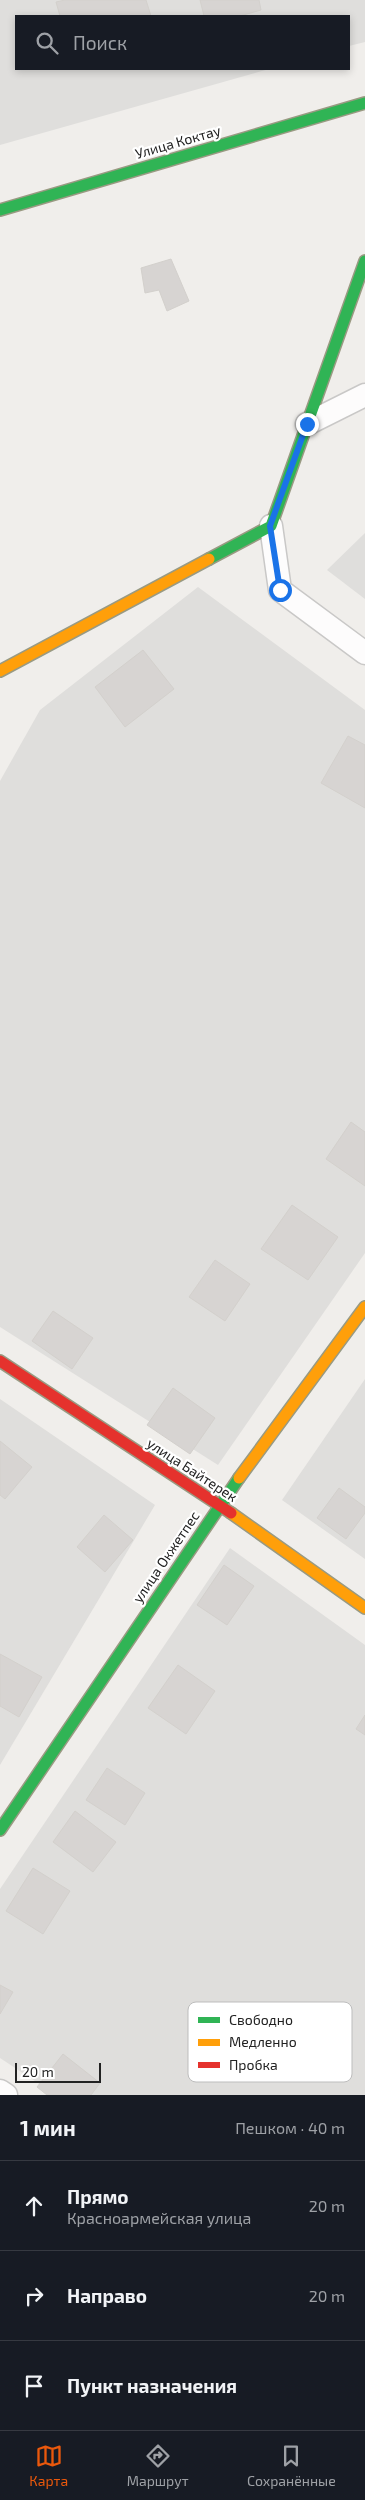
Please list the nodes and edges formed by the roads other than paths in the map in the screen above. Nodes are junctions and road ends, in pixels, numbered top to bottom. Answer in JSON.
{"nodes":[{"id":1,"x":365,"y":104,"type":"edge"},
{"id":2,"x":0,"y":210,"type":"edge"},
{"id":3,"x":365,"y":261,"type":"edge"},
{"id":4,"x":365,"y":395,"type":"edge"},
{"id":5,"x":307,"y":424,"type":"junction"},
{"id":6,"x":270,"y":526,"type":"junction"},
{"id":7,"x":365,"y":653,"type":"edge"},
{"id":8,"x":0,"y":670,"type":"edge"},
{"id":9,"x":365,"y":1307,"type":"edge"},
{"id":10,"x":0,"y":1361,"type":"edge"},
{"id":11,"x":219,"y":1505,"type":"junction"},
{"id":12,"x":365,"y":1608,"type":"edge"},
{"id":13,"x":0,"y":1830,"type":"edge"},
{"id":14,"x":0,"y":2091,"type":"edge"},
{"id":15,"x":6,"y":2095,"type":"edge"}],
"edges":[{"from":1,"to":2,"type":"street","name":"Улица Коктау"},
{"from":3,"to":5,"type":"street"},
{"from":4,"to":5,"type":"street"},
{"from":5,"to":6,"type":"street"},
{"from":6,"to":7,"type":"street"},
{"from":6,"to":8,"type":"street"},
{"from":9,"to":11,"type":"street","name":"улица Окжетпес"},
{"from":10,"to":11,"type":"street","name":"улица Байтерек"},
{"from":11,"to":12,"type":"street","name":"улица Байтерек"},
{"from":11,"to":13,"type":"street","name":"улица Окжетпес"},
{"from":14,"to":15,"type":"street"}]}
